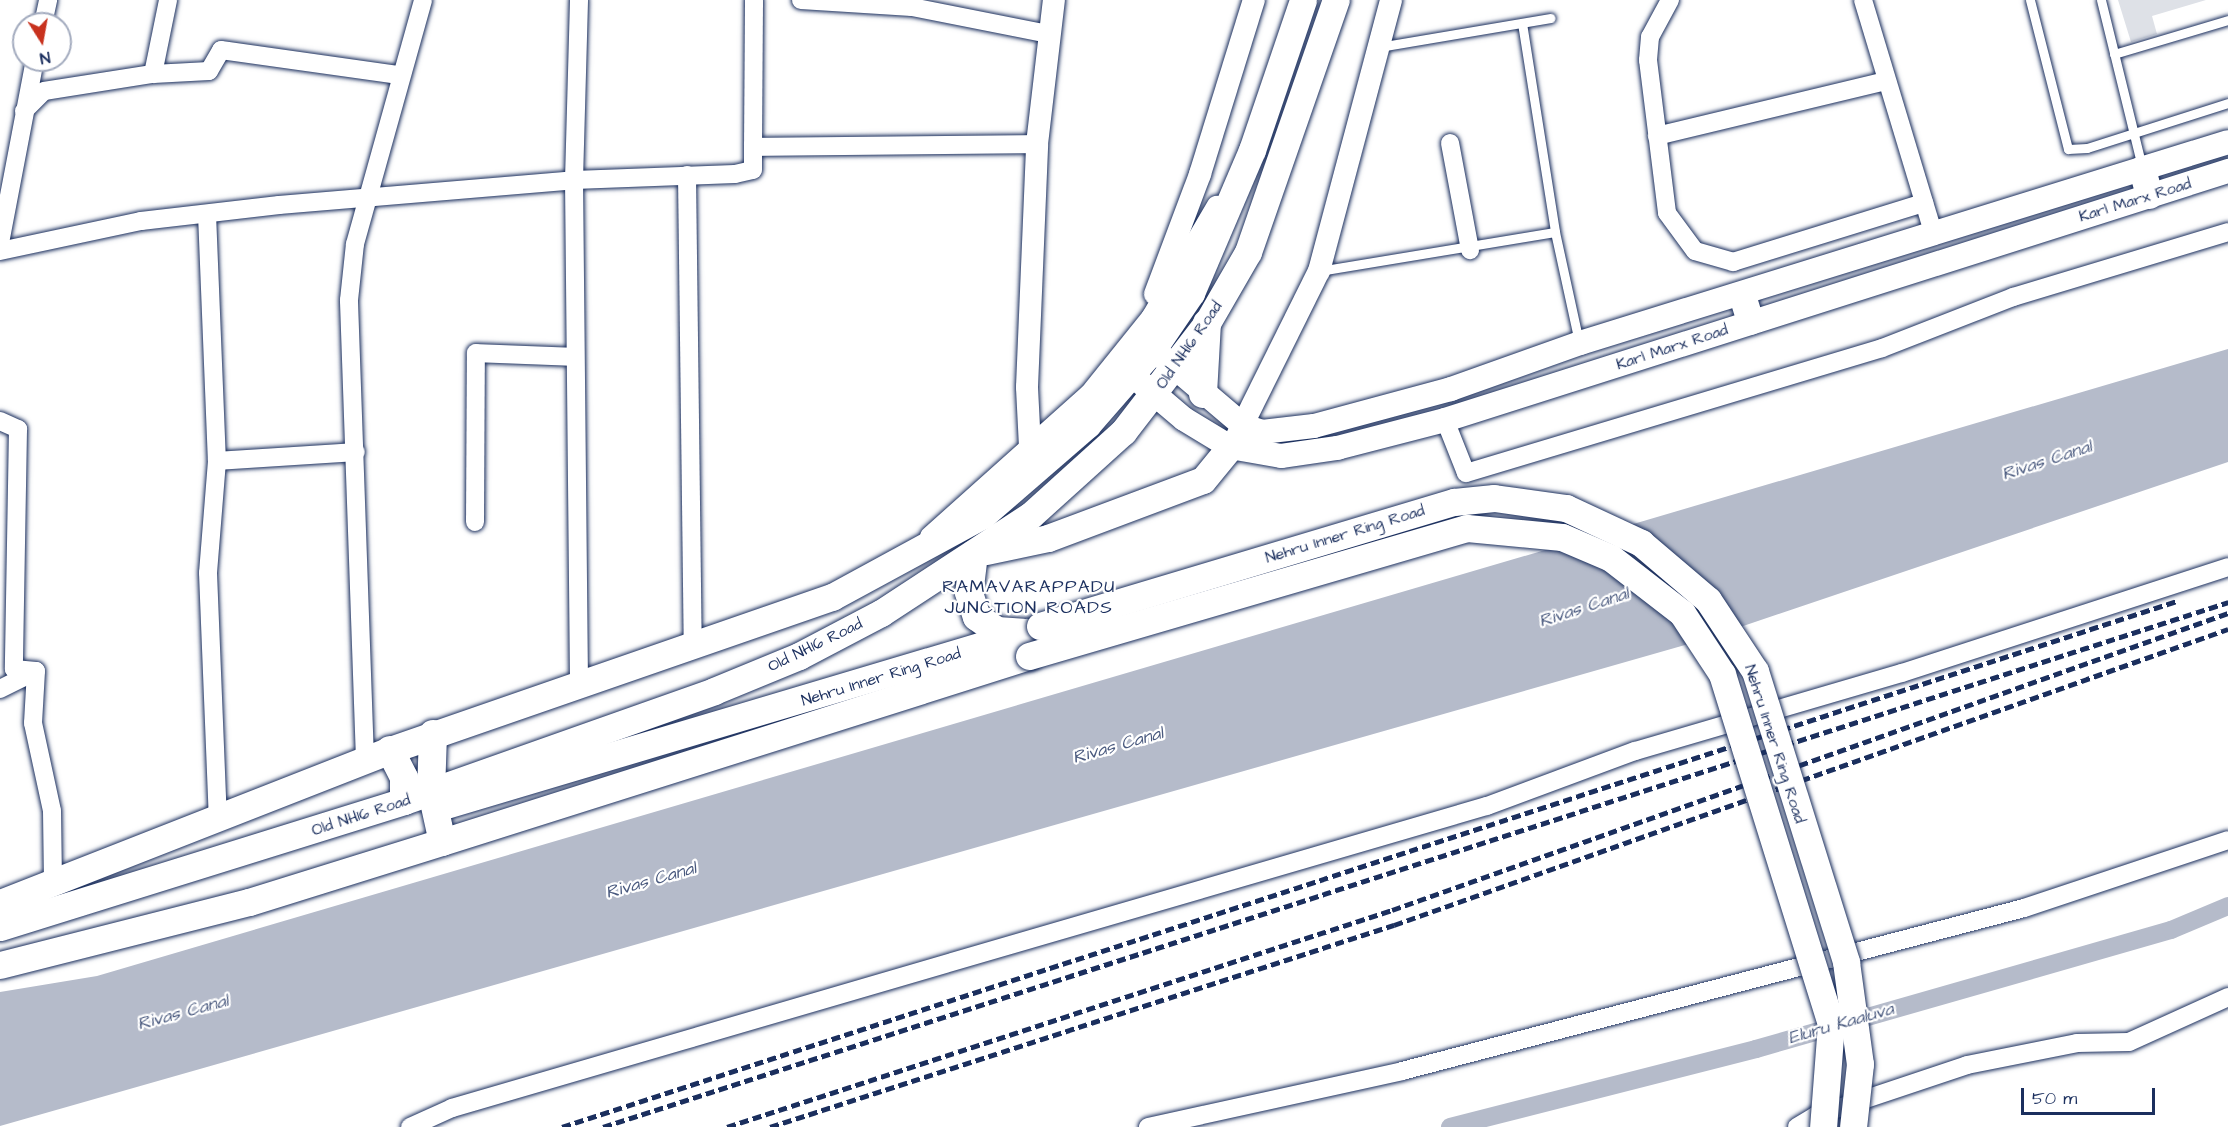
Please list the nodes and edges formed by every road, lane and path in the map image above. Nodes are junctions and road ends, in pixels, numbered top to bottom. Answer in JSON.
{"nodes":[{"id":1,"x":168,"y":0,"type":"edge"},
{"id":2,"x":423,"y":0,"type":"edge"},
{"id":3,"x":579,"y":0,"type":"edge"},
{"id":4,"x":754,"y":0,"type":"edge"},
{"id":5,"x":801,"y":0,"type":"edge"},
{"id":6,"x":1054,"y":0,"type":"edge"},
{"id":7,"x":1254,"y":0,"type":"edge"},
{"id":8,"x":1303,"y":0,"type":"edge"},
{"id":9,"x":1336,"y":0,"type":"edge"},
{"id":10,"x":1391,"y":0,"type":"edge"},
{"id":11,"x":1671,"y":0,"type":"edge"},
{"id":12,"x":1863,"y":0,"type":"edge"},
{"id":13,"x":2031,"y":0,"type":"edge"},
{"id":14,"x":2101,"y":0,"type":"edge"},
{"id":15,"x":1551,"y":18,"type":"dead end"},
{"id":16,"x":2228,"y":20,"type":"edge"},
{"id":17,"x":1522,"y":23,"type":"junction"},
{"id":18,"x":1048,"y":34,"type":"junction"},
{"id":19,"x":1377,"y":47,"type":"junction"},
{"id":20,"x":2114,"y":54,"type":"junction"},
{"id":21,"x":32,"y":72,"type":"edge"},
{"id":22,"x":153,"y":74,"type":"junction"},
{"id":23,"x":399,"y":75,"type":"junction"},
{"id":24,"x":1886,"y":81,"type":"junction"},
{"id":25,"x":2228,"y":103,"type":"edge"},
{"id":26,"x":24,"y":111,"type":"junction"},
{"id":27,"x":2133,"y":134,"type":"junction"},
{"id":28,"x":1657,"y":136,"type":"junction"},
{"id":29,"x":1450,"y":142,"type":"dead end"},
{"id":30,"x":2228,"y":142,"type":"edge"},
{"id":31,"x":1037,"y":144,"type":"junction"},
{"id":32,"x":753,"y":147,"type":"junction"},
{"id":33,"x":1252,"y":150,"type":"junction"},
{"id":34,"x":2142,"y":169,"type":"junction"},
{"id":35,"x":2228,"y":171,"type":"edge"},
{"id":36,"x":687,"y":175,"type":"junction"},
{"id":37,"x":574,"y":180,"type":"junction"},
{"id":38,"x":2149,"y":195,"type":"junction"},
{"id":39,"x":368,"y":198,"type":"junction"},
{"id":40,"x":1924,"y":203,"type":"junction"},
{"id":41,"x":207,"y":214,"type":"junction"},
{"id":42,"x":1555,"y":232,"type":"junction"},
{"id":43,"x":1933,"y":232,"type":"junction"},
{"id":44,"x":2228,"y":232,"type":"edge"},
{"id":45,"x":0,"y":243,"type":"edge"},
{"id":46,"x":1470,"y":250,"type":"junction"},
{"id":47,"x":0,"y":251,"type":"edge"},
{"id":48,"x":1319,"y":271,"type":"junction"},
{"id":49,"x":1742,"y":295,"type":"junction"},
{"id":50,"x":1152,"y":318,"type":"junction"},
{"id":51,"x":1750,"y":321,"type":"junction"},
{"id":52,"x":1207,"y":323,"type":"junction"},
{"id":53,"x":1580,"y":343,"type":"junction"},
{"id":54,"x":1153,"y":349,"type":"junction"},
{"id":55,"x":575,"y":357,"type":"junction"},
{"id":56,"x":1176,"y":368,"type":"junction"},
{"id":57,"x":1131,"y":373,"type":"junction"},
{"id":58,"x":1154,"y":394,"type":"junction"},
{"id":59,"x":1203,"y":394,"type":"junction"},
{"id":60,"x":1445,"y":420,"type":"junction"},
{"id":61,"x":0,"y":421,"type":"edge"},
{"id":62,"x":1237,"y":437,"type":"junction"},
{"id":63,"x":1030,"y":447,"type":"junction"},
{"id":64,"x":356,"y":452,"type":"junction"},
{"id":65,"x":217,"y":461,"type":"junction"},
{"id":66,"x":475,"y":522,"type":"dead end"},
{"id":67,"x":974,"y":554,"type":"junction"},
{"id":68,"x":906,"y":561,"type":"junction"},
{"id":69,"x":2228,"y":567,"type":"edge"},
{"id":70,"x":1031,"y":638,"type":"junction"},
{"id":71,"x":693,"y":645,"type":"junction"},
{"id":72,"x":36,"y":671,"type":"junction"},
{"id":73,"x":579,"y":682,"type":"junction"},
{"id":74,"x":0,"y":689,"type":"edge"},
{"id":75,"x":433,"y":734,"type":"junction"},
{"id":76,"x":378,"y":755,"type":"junction"},
{"id":77,"x":404,"y":801,"type":"junction"},
{"id":78,"x":431,"y":801,"type":"junction"},
{"id":79,"x":218,"y":819,"type":"junction"},
{"id":80,"x":2228,"y":840,"type":"edge"},
{"id":81,"x":442,"y":842,"type":"junction"},
{"id":82,"x":52,"y":886,"type":"junction"},
{"id":83,"x":0,"y":903,"type":"edge"},
{"id":84,"x":0,"y":927,"type":"edge"},
{"id":85,"x":0,"y":965,"type":"edge"},
{"id":86,"x":2228,"y":997,"type":"edge"},
{"id":87,"x":410,"y":1127,"type":"edge"},
{"id":88,"x":1148,"y":1127,"type":"edge"},
{"id":89,"x":1797,"y":1127,"type":"edge"},
{"id":90,"x":1822,"y":1127,"type":"edge"},
{"id":91,"x":1853,"y":1127,"type":"edge"}],
"edges":[{"from":1,"to":22,"type":"street"},
{"from":2,"to":23,"type":"street"},
{"from":3,"to":37,"type":"street"},
{"from":4,"to":32,"type":"street"},
{"from":5,"to":18,"type":"street"},
{"from":6,"to":18,"type":"street"},
{"from":7,"to":50,"type":"street"},
{"from":8,"to":33,"type":"main road","name":"Old NH16 Road"},
{"from":9,"to":52,"type":"main road","name":"Old NH16 Road"},
{"from":10,"to":19,"type":"street"},
{"from":11,"to":28,"type":"street"},
{"from":12,"to":24,"type":"street"},
{"from":13,"to":27,"type":"lane"},
{"from":14,"to":20,"type":"lane"},
{"from":15,"to":17,"type":"lane"},
{"from":16,"to":20,"type":"lane"},
{"from":17,"to":19,"type":"lane"},
{"from":17,"to":42,"type":"lane"},
{"from":18,"to":31,"type":"street"},
{"from":19,"to":48,"type":"street"},
{"from":20,"to":27,"type":"lane"},
{"from":21,"to":26,"type":"street"},
{"from":22,"to":23,"type":"street"},
{"from":22,"to":26,"type":"street"},
{"from":23,"to":39,"type":"street"},
{"from":24,"to":28,"type":"street"},
{"from":24,"to":40,"type":"street"},
{"from":25,"to":27,"type":"lane"},
{"from":26,"to":45,"type":"street"},
{"from":27,"to":34,"type":"lane"},
{"from":28,"to":40,"type":"street"},
{"from":29,"to":46,"type":"street"},
{"from":30,"to":34,"type":"main road","name":"Karl Marx Road"},
{"from":31,"to":32,"type":"street"},
{"from":31,"to":63,"type":"street"},
{"from":32,"to":36,"type":"street"},
{"from":33,"to":50,"type":"street"},
{"from":33,"to":54,"type":"main road","name":"Old NH16 Road"},
{"from":34,"to":38,"type":"main road"},
{"from":34,"to":43,"type":"main road","name":"Karl Marx Road"},
{"from":35,"to":38,"type":"main road","name":"Karl Marx Road"},
{"from":36,"to":37,"type":"street"},
{"from":36,"to":71,"type":"street"},
{"from":37,"to":39,"type":"street"},
{"from":37,"to":55,"type":"street"},
{"from":38,"to":51,"type":"main road","name":"Karl Marx Road"},
{"from":39,"to":41,"type":"street"},
{"from":39,"to":64,"type":"street"},
{"from":40,"to":43,"type":"street"},
{"from":41,"to":47,"type":"street"},
{"from":41,"to":65,"type":"street"},
{"from":42,"to":46,"type":"lane"},
{"from":42,"to":53,"type":"lane"},
{"from":43,"to":49,"type":"main road","name":"Karl Marx Road"},
{"from":44,"to":60,"type":"street"},
{"from":46,"to":48,"type":"lane"},
{"from":48,"to":62,"type":"street"},
{"from":49,"to":51,"type":"main road"},
{"from":49,"to":53,"type":"main road","name":"Karl Marx Road"},
{"from":50,"to":63,"type":"street"},
{"from":51,"to":60,"type":"main road","name":"Karl Marx Road"},
{"from":52,"to":56,"type":"main road","name":"Old NH16 Road"},
{"from":52,"to":59,"type":"highway"},
{"from":53,"to":62,"type":"main road","name":"Karl Marx Road"},
{"from":54,"to":56,"type":"main road","name":"Karl Marx Road"},
{"from":54,"to":57,"type":"main road","name":"Old NH16 Road"},
{"from":55,"to":66,"type":"street"},
{"from":55,"to":73,"type":"street"},
{"from":56,"to":58,"type":"main road","name":"Old NH16 Road"},
{"from":56,"to":59,"type":"main road","name":"Karl Marx Road"},
{"from":57,"to":58,"type":"main road","name":"Karl Marx Road"},
{"from":57,"to":68,"type":"main road","name":"Old NH16 Road"},
{"from":58,"to":62,"type":"main road","name":"Karl Marx Road"},
{"from":58,"to":67,"type":"main road","name":"Old NH16 Road"},
{"from":59,"to":62,"type":"main road","name":"Karl Marx Road"},
{"from":60,"to":62,"type":"main road","name":"Karl Marx Road"},
{"from":61,"to":72,"type":"street"},
{"from":62,"to":67,"type":"main road"},
{"from":63,"to":68,"type":"street"},
{"from":64,"to":65,"type":"street"},
{"from":64,"to":76,"type":"street"},
{"from":65,"to":79,"type":"street"},
{"from":67,"to":70,"type":"highway"},
{"from":67,"to":78,"type":"main road","name":"Old NH16 Road"},
{"from":68,"to":71,"type":"main road","name":"Old NH16 Road"},
{"from":69,"to":87,"type":"street"},
{"from":70,"to":78,"type":"main road","name":"Nehru Inner Ring Road"},
{"from":70,"to":81,"type":"main road","name":"Nehru Inner Ring Road"},
{"from":70,"to":90,"type":"main road","bridge":true},
{"from":70,"to":91,"type":"main road","name":"Nehru Inner Ring Road","bridge":true},
{"from":71,"to":73,"type":"main road","name":"Old NH16 Road"},
{"from":72,"to":74,"type":"street"},
{"from":72,"to":82,"type":"street"},
{"from":73,"to":75,"type":"main road","name":"Old NH16 Road"},
{"from":75,"to":76,"type":"main road","name":"Old NH16 Road"},
{"from":75,"to":78,"type":"highway"},
{"from":76,"to":77,"type":"highway"},
{"from":76,"to":79,"type":"main road","name":"Old NH16 Road"},
{"from":77,"to":78,"type":"main road","name":"Old NH16 Road"},
{"from":77,"to":84,"type":"main road","name":"Old NH16 Road"},
{"from":78,"to":81,"type":"main road"},
{"from":79,"to":82,"type":"main road","name":"Old NH16 Road"},
{"from":80,"to":88,"type":"street"},
{"from":81,"to":85,"type":"main road","name":"Nehru Inner Ring Road"},
{"from":82,"to":83,"type":"main road","name":"Old NH16 Road"},
{"from":86,"to":89,"type":"street"}]}
